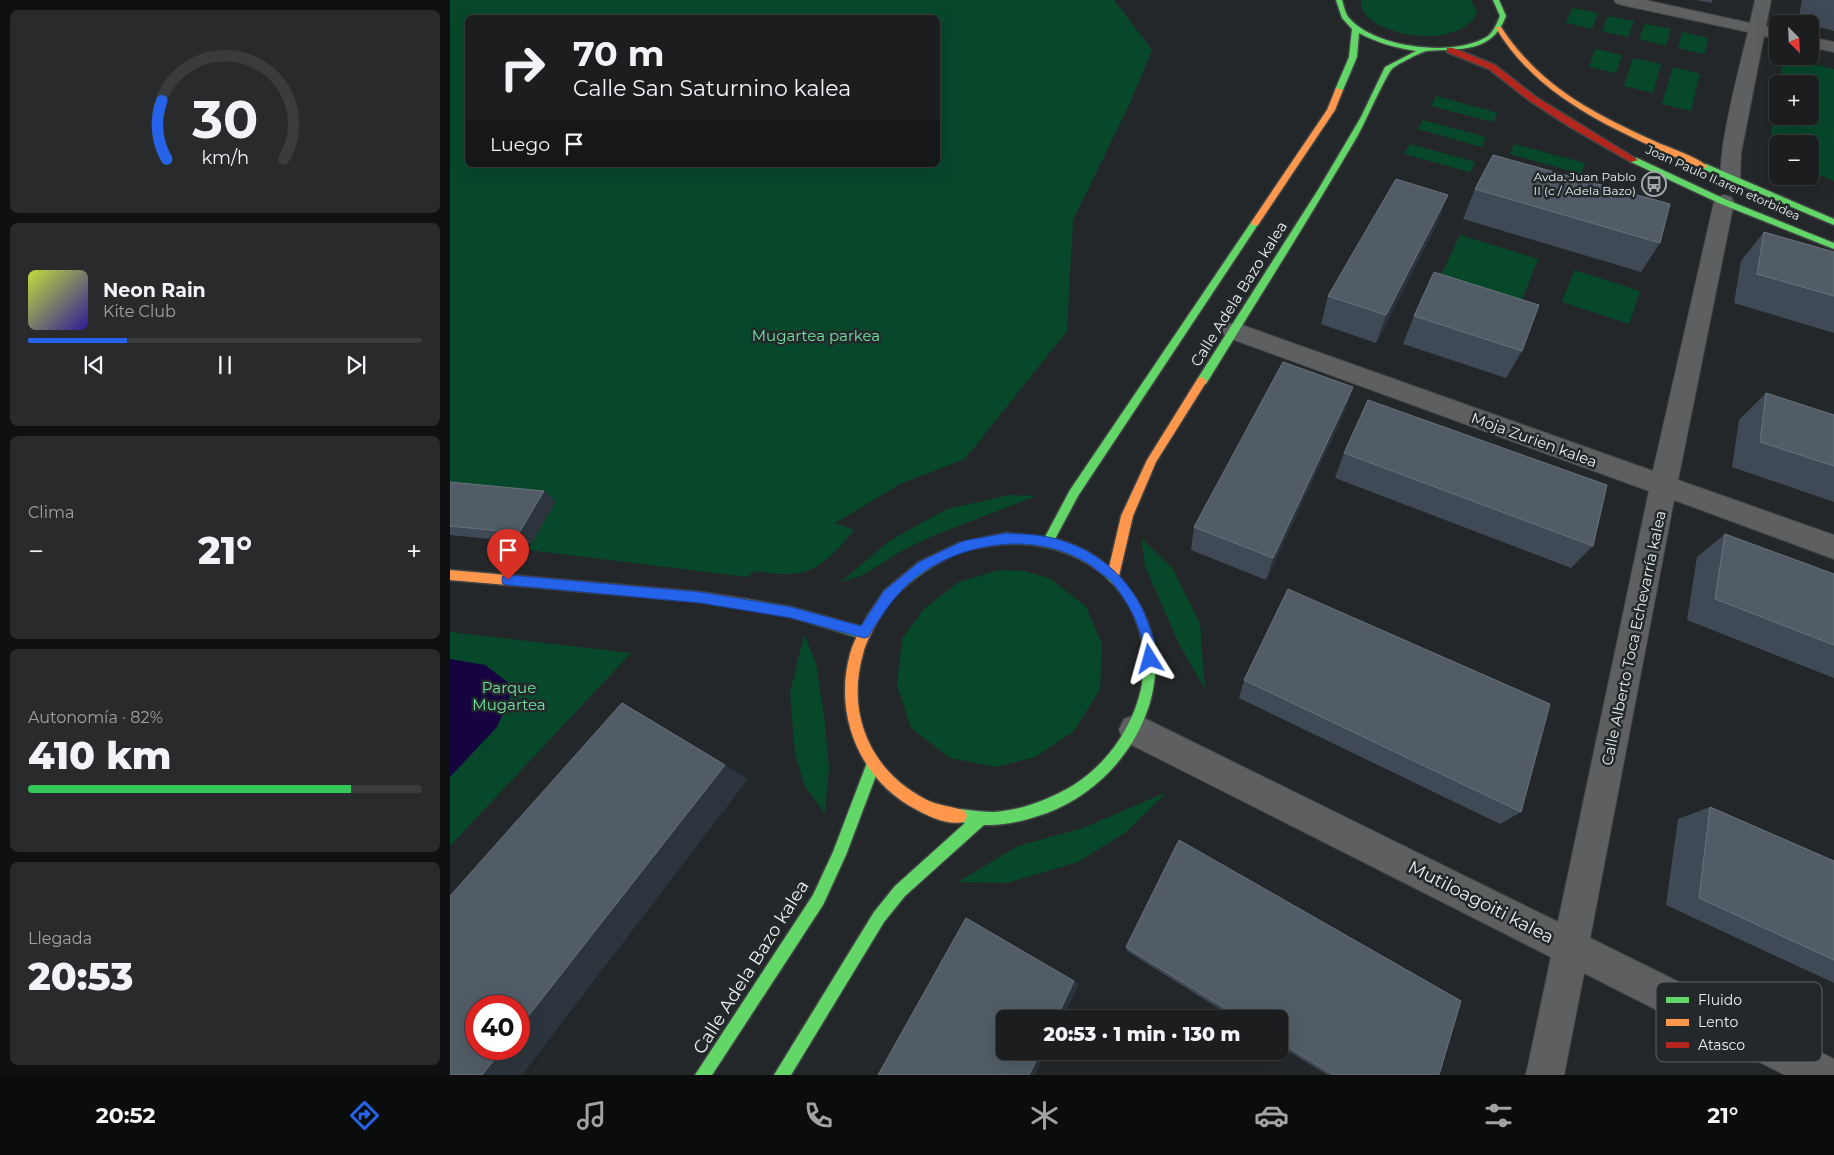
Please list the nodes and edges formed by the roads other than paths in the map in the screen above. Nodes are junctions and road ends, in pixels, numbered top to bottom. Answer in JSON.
{"nodes":[{"id":1,"x":1339,"y":0,"type":"edge"},
{"id":2,"x":1496,"y":0,"type":"edge"},
{"id":3,"x":1622,"y":0,"type":"edge"},
{"id":4,"x":1763,"y":0,"type":"edge"},
{"id":5,"x":1356,"y":28,"type":"junction"},
{"id":6,"x":1499,"y":28,"type":"junction"},
{"id":7,"x":1757,"y":30,"type":"junction"},
{"id":8,"x":1769,"y":32,"type":"edge"},
{"id":9,"x":1819,"y":44,"type":"edge"},
{"id":10,"x":1834,"y":47,"type":"edge"},
{"id":11,"x":1422,"y":50,"type":"junction"},
{"id":12,"x":1450,"y":50,"type":"junction"},
{"id":13,"x":1730,"y":178,"type":"junction"},
{"id":14,"x":1724,"y":202,"type":"junction"},
{"id":15,"x":1834,"y":222,"type":"edge"},
{"id":16,"x":1834,"y":246,"type":"edge"},
{"id":17,"x":1234,"y":331,"type":"junction"},
{"id":18,"x":1664,"y":487,"type":"junction"},
{"id":19,"x":1048,"y":542,"type":"junction"},
{"id":20,"x":1834,"y":547,"type":"edge"},
{"id":21,"x":450,"y":575,"type":"edge"},
{"id":22,"x":1113,"y":576,"type":"junction"},
{"id":23,"x":864,"y":633,"type":"junction"},
{"id":24,"x":1136,"y":730,"type":"junction"},
{"id":25,"x":873,"y":765,"type":"junction"},
{"id":26,"x":979,"y":820,"type":"junction"},
{"id":27,"x":1571,"y":948,"type":"junction"},
{"id":28,"x":1656,"y":990,"type":"edge"},
{"id":29,"x":1800,"y":1062,"type":"edge"},
{"id":30,"x":703,"y":1075,"type":"edge"},
{"id":31,"x":782,"y":1075,"type":"edge"},
{"id":32,"x":1545,"y":1075,"type":"edge"},
{"id":33,"x":1826,"y":1075,"type":"edge"}],
"edges":[{"from":1,"to":5,"type":"street"},
{"from":2,"to":6,"type":"street"},
{"from":3,"to":7,"type":"street"},
{"from":4,"to":7,"type":"street"},
{"from":5,"to":11,"type":"street"},
{"from":5,"to":19,"type":"street","name":"Calle Adela Bazo kalea"},
{"from":6,"to":12,"type":"street"},
{"from":6,"to":13,"type":"street","name":"Joan Paulo II.aren etorbidea"},
{"from":7,"to":8,"type":"street"},
{"from":7,"to":13,"type":"street"},
{"from":9,"to":10,"type":"street"},
{"from":11,"to":12,"type":"street"},
{"from":11,"to":17,"type":"street","name":"Calle Adela Bazo kalea"},
{"from":12,"to":14,"type":"street","name":"Joan Paulo II.aren etorbidea"},
{"from":13,"to":15,"type":"street","name":"Joan Paulo II.aren etorbidea"},
{"from":14,"to":16,"type":"street","name":"Joan Paulo II.aren etorbidea"},
{"from":14,"to":18,"type":"street","name":"Calle Alberto Toca Echevarría kalea"},
{"from":17,"to":18,"type":"street","name":"Moja Zurien kalea"},
{"from":17,"to":22,"type":"street","name":"Calle Adela Bazo kalea"},
{"from":18,"to":20,"type":"street","name":"Moja Zurien kalea"},
{"from":18,"to":27,"type":"street","name":"Calle Alberto Toca Echevarría kalea"},
{"from":19,"to":22,"type":"street"},
{"from":19,"to":23,"type":"street"},
{"from":21,"to":23,"type":"street"},
{"from":22,"to":24,"type":"street"},
{"from":23,"to":25,"type":"street"},
{"from":24,"to":26,"type":"street"},
{"from":24,"to":27,"type":"street","name":"Mutiloagoiti kalea"},
{"from":25,"to":26,"type":"street"},
{"from":25,"to":30,"type":"street","name":"Calle Adela Bazo kalea"},
{"from":26,"to":31,"type":"street"},
{"from":27,"to":28,"type":"street","name":"Mutiloagoiti kalea"},
{"from":27,"to":32,"type":"street","name":"Calle Alberto Toca Echevarría kalea"},
{"from":29,"to":33,"type":"street","name":"Mutiloagoiti kalea"}]}
